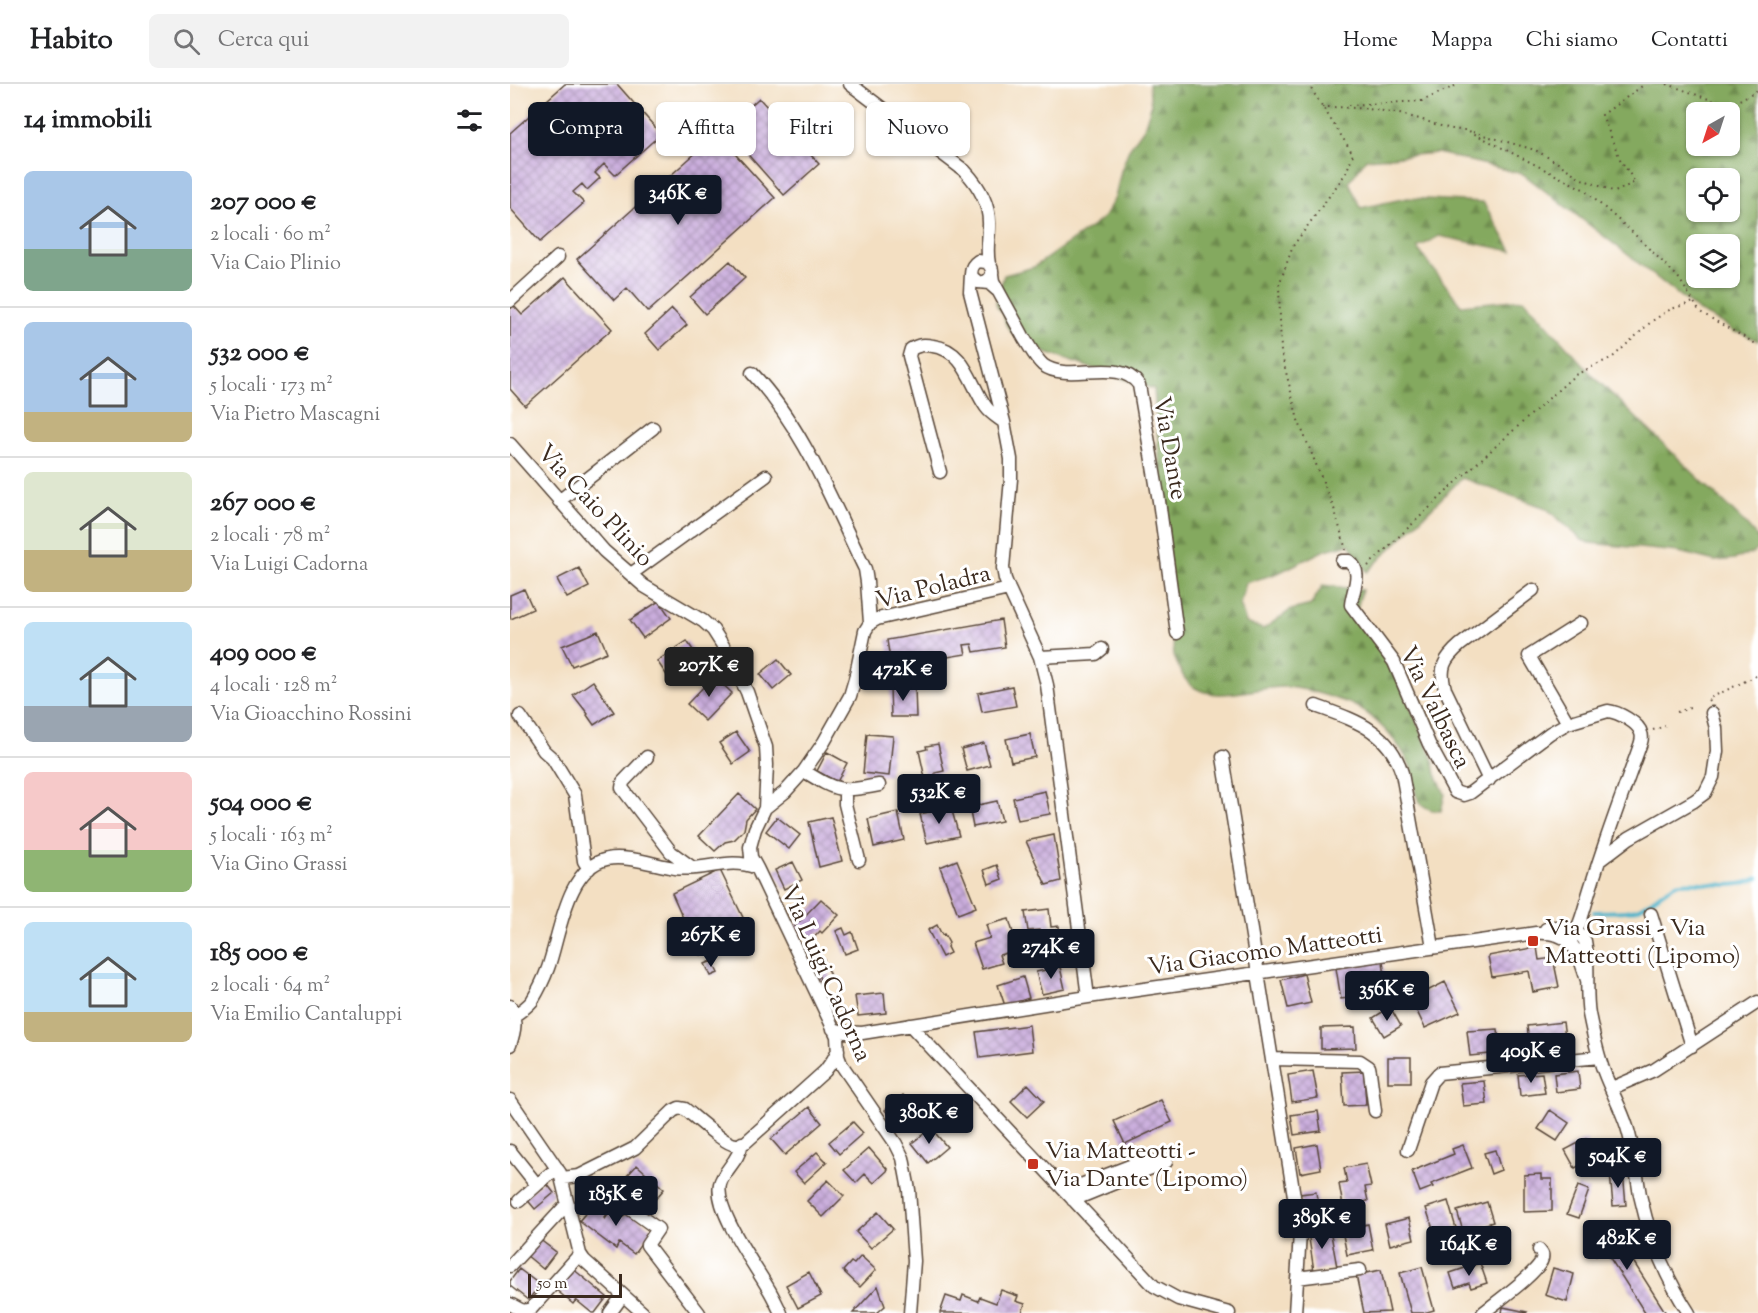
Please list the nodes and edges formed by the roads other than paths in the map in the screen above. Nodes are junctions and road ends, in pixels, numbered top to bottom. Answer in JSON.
{"nodes":[{"id":1,"x":850,"y":84,"type":"edge"},
{"id":2,"x":988,"y":240,"type":"junction"},
{"id":3,"x":558,"y":257,"type":"dead end"},
{"id":4,"x":973,"y":268,"type":"junction"},
{"id":5,"x":987,"y":276,"type":"junction"},
{"id":6,"x":510,"y":301,"type":"edge"},
{"id":7,"x":973,"y":301,"type":"junction"},
{"id":8,"x":752,"y":373,"type":"dead end"},
{"id":9,"x":1004,"y":422,"type":"junction"},
{"id":10,"x":653,"y":428,"type":"dead end"},
{"id":11,"x":510,"y":444,"type":"edge"},
{"id":12,"x":940,"y":472,"type":"dead end"},
{"id":13,"x":766,"y":476,"type":"dead end"},
{"id":14,"x":559,"y":501,"type":"junction"},
{"id":15,"x":1345,"y":561,"type":"road end"},
{"id":16,"x":631,"y":574,"type":"junction"},
{"id":17,"x":1009,"y":589,"type":"junction"},
{"id":18,"x":1533,"y":591,"type":"dead end"},
{"id":19,"x":870,"y":623,"type":"junction"},
{"id":20,"x":1581,"y":623,"type":"dead end"},
{"id":21,"x":1177,"y":633,"type":"dead end"},
{"id":22,"x":1102,"y":649,"type":"dead end"},
{"id":23,"x":1040,"y":657,"type":"junction"},
{"id":24,"x":1316,"y":706,"type":"dead end"},
{"id":25,"x":1712,"y":713,"type":"road end"},
{"id":26,"x":520,"y":716,"type":"dead end"},
{"id":27,"x":1568,"y":723,"type":"junction"},
{"id":28,"x":647,"y":757,"type":"dead end"},
{"id":29,"x":1222,"y":757,"type":"dead end"},
{"id":30,"x":804,"y":771,"type":"junction"},
{"id":31,"x":1489,"y":780,"type":"junction"},
{"id":32,"x":879,"y":785,"type":"dead end"},
{"id":33,"x":845,"y":790,"type":"junction"},
{"id":34,"x":765,"y":808,"type":"junction"},
{"id":35,"x":859,"y":860,"type":"dead end"},
{"id":36,"x":1600,"y":860,"type":"junction"},
{"id":37,"x":757,"y":868,"type":"junction"},
{"id":38,"x":590,"y":869,"type":"junction"},
{"id":39,"x":694,"y":869,"type":"junction"},
{"id":40,"x":1652,"y":914,"type":"dead end"},
{"id":41,"x":1573,"y":937,"type":"junction"},
{"id":42,"x":1433,"y":947,"type":"junction"},
{"id":43,"x":1259,"y":972,"type":"junction"},
{"id":44,"x":1088,"y":997,"type":"junction"},
{"id":45,"x":1758,"y":1002,"type":"edge"},
{"id":46,"x":512,"y":1011,"type":"edge"},
{"id":47,"x":910,"y":1025,"type":"junction"},
{"id":48,"x":833,"y":1029,"type":"junction"},
{"id":49,"x":854,"y":1033,"type":"junction"},
{"id":50,"x":510,"y":1045,"type":"edge"},
{"id":51,"x":1692,"y":1046,"type":"junction"},
{"id":52,"x":838,"y":1050,"type":"junction"},
{"id":53,"x":1599,"y":1057,"type":"junction"},
{"id":54,"x":1273,"y":1059,"type":"junction"},
{"id":55,"x":1612,"y":1088,"type":"junction"},
{"id":56,"x":510,"y":1100,"type":"edge"},
{"id":57,"x":1375,"y":1111,"type":"dead end"},
{"id":58,"x":742,"y":1143,"type":"junction"},
{"id":59,"x":1408,"y":1150,"type":"dead end"},
{"id":60,"x":510,"y":1151,"type":"edge"},
{"id":61,"x":1148,"y":1159,"type":"dead end"},
{"id":62,"x":1166,"y":1162,"type":"dead end"},
{"id":63,"x":560,"y":1173,"type":"junction"},
{"id":64,"x":537,"y":1185,"type":"junction"},
{"id":65,"x":1069,"y":1196,"type":"junction"},
{"id":66,"x":519,"y":1201,"type":"dead end"},
{"id":67,"x":613,"y":1202,"type":"road end"},
{"id":68,"x":568,"y":1203,"type":"junction"},
{"id":69,"x":1539,"y":1250,"type":"dead end"},
{"id":70,"x":580,"y":1254,"type":"junction"},
{"id":71,"x":510,"y":1266,"type":"edge"},
{"id":72,"x":1360,"y":1270,"type":"dead end"},
{"id":73,"x":1298,"y":1278,"type":"junction"},
{"id":74,"x":623,"y":1295,"type":"junction"},
{"id":75,"x":510,"y":1304,"type":"edge"},
{"id":76,"x":610,"y":1313,"type":"edge"},
{"id":77,"x":644,"y":1313,"type":"edge"},
{"id":78,"x":699,"y":1313,"type":"edge"},
{"id":79,"x":781,"y":1313,"type":"edge"},
{"id":80,"x":910,"y":1313,"type":"edge"},
{"id":81,"x":1229,"y":1313,"type":"edge"},
{"id":82,"x":1295,"y":1313,"type":"edge"},
{"id":83,"x":1483,"y":1313,"type":"edge"},
{"id":84,"x":1689,"y":1313,"type":"edge"}],
"edges":[{"from":1,"to":2,"type":"street"},
{"from":2,"to":4,"type":"street"},
{"from":2,"to":5,"type":"street"},
{"from":3,"to":6,"type":"street"},
{"from":4,"to":5,"type":"street"},
{"from":4,"to":5,"type":"street"},
{"from":4,"to":7,"type":"street"},
{"from":5,"to":7,"type":"street"},
{"from":5,"to":21,"type":"street","name":"Via Dante"},
{"from":7,"to":9,"type":"street"},
{"from":8,"to":19,"type":"street"},
{"from":9,"to":12,"type":"street"},
{"from":9,"to":17,"type":"street"},
{"from":10,"to":14,"type":"street"},
{"from":11,"to":14,"type":"street","name":"Via Caio Plinio"},
{"from":13,"to":16,"type":"street"},
{"from":14,"to":16,"type":"street","name":"Via Caio Plinio"},
{"from":15,"to":31,"type":"street","name":"Via Valbasca"},
{"from":16,"to":34,"type":"street","name":"Via Caio Plinio"},
{"from":17,"to":19,"type":"street","name":"Via Poladra"},
{"from":17,"to":23,"type":"street"},
{"from":18,"to":31,"type":"street"},
{"from":19,"to":30,"type":"street","name":"Via Poladra"},
{"from":20,"to":27,"type":"street"},
{"from":22,"to":23,"type":"street"},
{"from":23,"to":44,"type":"street"},
{"from":24,"to":42,"type":"street"},
{"from":25,"to":36,"type":"street"},
{"from":26,"to":38,"type":"street"},
{"from":27,"to":31,"type":"street","name":"Via Valbasca"},
{"from":27,"to":36,"type":"street","name":"Via Valbasca"},
{"from":28,"to":39,"type":"street"},
{"from":29,"to":43,"type":"street"},
{"from":30,"to":33,"type":"street"},
{"from":30,"to":34,"type":"street","name":"Via Poladra"},
{"from":32,"to":33,"type":"street"},
{"from":33,"to":35,"type":"street"},
{"from":34,"to":37,"type":"street","name":"Via Caio Plinio"},
{"from":36,"to":41,"type":"street","name":"Via Valbasca"},
{"from":37,"to":39,"type":"street","name":"Via Luigi Cadorna"},
{"from":37,"to":48,"type":"street","name":"Via Luigi Cadorna"},
{"from":38,"to":39,"type":"street","name":"Via Luigi Cadorna"},
{"from":38,"to":46,"type":"street"},
{"from":40,"to":51,"type":"street"},
{"from":41,"to":42,"type":"street","name":"Via Giacomo Matteotti"},
{"from":41,"to":53,"type":"street"},
{"from":42,"to":43,"type":"street","name":"Via Giacomo Matteotti"},
{"from":43,"to":44,"type":"street","name":"Via Giacomo Matteotti"},
{"from":43,"to":54,"type":"street"},
{"from":44,"to":47,"type":"street","name":"Via Giacomo Matteotti"},
{"from":45,"to":51,"type":"street"},
{"from":46,"to":50,"type":"street"},
{"from":47,"to":49,"type":"street","name":"Via Giacomo Matteotti"},
{"from":47,"to":65,"type":"street"},
{"from":48,"to":49,"type":"street","name":"Via Giacomo Matteotti"},
{"from":48,"to":52,"type":"street","name":"Via Luigi Cadorna"},
{"from":49,"to":52,"type":"street"},
{"from":51,"to":55,"type":"street"},
{"from":52,"to":58,"type":"street"},
{"from":52,"to":80,"type":"street","name":"Via Luigi Cadorna"},
{"from":53,"to":55,"type":"street"},
{"from":53,"to":59,"type":"street"},
{"from":54,"to":57,"type":"street"},
{"from":54,"to":73,"type":"street"},
{"from":55,"to":84,"type":"street"},
{"from":56,"to":63,"type":"street"},
{"from":58,"to":63,"type":"street"},
{"from":58,"to":79,"type":"street"},
{"from":60,"to":64,"type":"street"},
{"from":61,"to":65,"type":"street"},
{"from":62,"to":65,"type":"street"},
{"from":63,"to":64,"type":"street"},
{"from":63,"to":68,"type":"street"},
{"from":64,"to":66,"type":"street"},
{"from":65,"to":81,"type":"street"},
{"from":67,"to":78,"type":"street"},
{"from":68,"to":70,"type":"street"},
{"from":68,"to":71,"type":"street"},
{"from":69,"to":83,"type":"street"},
{"from":70,"to":74,"type":"street"},
{"from":70,"to":75,"type":"street"},
{"from":72,"to":73,"type":"street"},
{"from":73,"to":82,"type":"street"},
{"from":74,"to":76,"type":"street"},
{"from":74,"to":77,"type":"street"}]}
